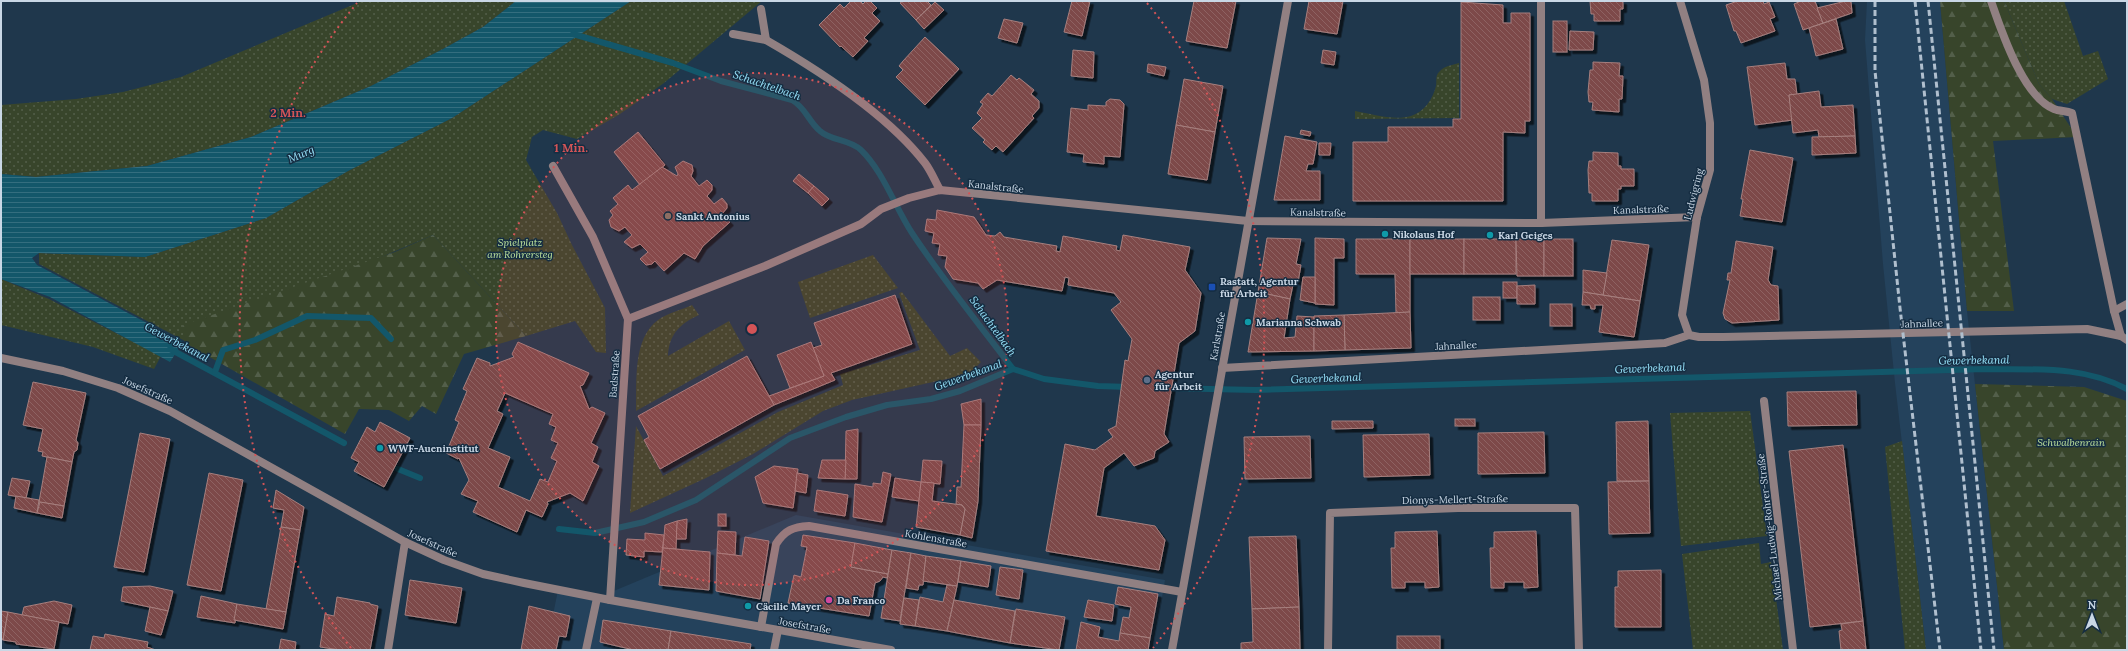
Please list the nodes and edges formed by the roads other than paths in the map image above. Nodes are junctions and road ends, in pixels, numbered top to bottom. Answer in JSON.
{"nodes":[{"id":1,"x":1288,"y":1,"type":"edge"},
{"id":2,"x":1542,"y":1,"type":"edge"},
{"id":3,"x":1680,"y":1,"type":"edge"},
{"id":4,"x":1991,"y":1,"type":"edge"},
{"id":5,"x":761,"y":9,"type":"dead end"},
{"id":6,"x":733,"y":34,"type":"dead end"},
{"id":7,"x":766,"y":40,"type":"junction"},
{"id":8,"x":553,"y":166,"type":"dead end"},
{"id":9,"x":940,"y":190,"type":"junction"},
{"id":10,"x":1697,"y":217,"type":"junction"},
{"id":11,"x":1248,"y":221,"type":"junction"},
{"id":12,"x":1541,"y":223,"type":"junction"},
{"id":13,"x":2127,"y":304,"type":"edge"},
{"id":14,"x":2114,"y":311,"type":"junction"},
{"id":15,"x":628,"y":319,"type":"junction"},
{"id":16,"x":1689,"y":335,"type":"junction"},
{"id":17,"x":2124,"y":338,"type":"edge"},
{"id":18,"x":1,"y":358,"type":"edge"},
{"id":19,"x":1222,"y":368,"type":"junction"},
{"id":20,"x":1764,"y":401,"type":"dead end"},
{"id":21,"x":406,"y":542,"type":"junction"},
{"id":22,"x":1182,"y":592,"type":"junction"},
{"id":23,"x":597,"y":598,"type":"junction"},
{"id":24,"x":610,"y":600,"type":"junction"},
{"id":25,"x":761,"y":627,"type":"junction"},
{"id":26,"x":778,"y":630,"type":"junction"},
{"id":27,"x":388,"y":650,"type":"edge"},
{"id":28,"x":586,"y":650,"type":"edge"},
{"id":29,"x":774,"y":650,"type":"edge"},
{"id":30,"x":891,"y":650,"type":"edge"},
{"id":31,"x":1172,"y":650,"type":"edge"},
{"id":32,"x":1328,"y":650,"type":"edge"},
{"id":33,"x":1579,"y":650,"type":"edge"},
{"id":34,"x":1793,"y":650,"type":"edge"}],
"edges":[{"from":1,"to":11,"type":"street","name":"Karlstraße"},
{"from":2,"to":12,"type":"street"},
{"from":3,"to":10,"type":"street","name":"Ludwigring"},
{"from":4,"to":14,"type":"street","name":"Jahnallee"},
{"from":5,"to":7,"type":"street"},
{"from":6,"to":7,"type":"street"},
{"from":7,"to":9,"type":"street"},
{"from":8,"to":15,"type":"street","name":"Badstraße"},
{"from":9,"to":11,"type":"street","name":"Kanalstraße"},
{"from":9,"to":15,"type":"street","name":"Kanalstraße"},
{"from":10,"to":12,"type":"street","name":"Kanalstraße"},
{"from":10,"to":16,"type":"street","name":"Ludwigring"},
{"from":11,"to":12,"type":"street","name":"Kanalstraße"},
{"from":11,"to":19,"type":"street","name":"Karlstraße"},
{"from":13,"to":14,"type":"street"},
{"from":14,"to":17,"type":"street","name":"Jahnallee"},
{"from":15,"to":24,"type":"street","name":"Badstraße"},
{"from":16,"to":17,"type":"street","name":"Jahnallee"},
{"from":16,"to":19,"type":"street","name":"Jahnallee"},
{"from":18,"to":21,"type":"street","name":"Josefstraße"},
{"from":19,"to":22,"type":"street","name":"Karlstraße"},
{"from":20,"to":34,"type":"street","name":"Michael-Ludwig-Rohrer-Straße"},
{"from":21,"to":23,"type":"street","name":"Josefstraße"},
{"from":21,"to":27,"type":"street"},
{"from":22,"to":25,"type":"street","name":"Kohlenstraße"},
{"from":22,"to":31,"type":"street","name":"Karlstraße"},
{"from":23,"to":24,"type":"street","name":"Josefstraße"},
{"from":23,"to":28,"type":"street"},
{"from":24,"to":25,"type":"street","name":"Josefstraße"},
{"from":25,"to":26,"type":"street","name":"Josefstraße"},
{"from":26,"to":29,"type":"street"},
{"from":26,"to":30,"type":"street","name":"Josefstraße"},
{"from":32,"to":33,"type":"street","name":"Dionys-Mellert-Straße"}]}
